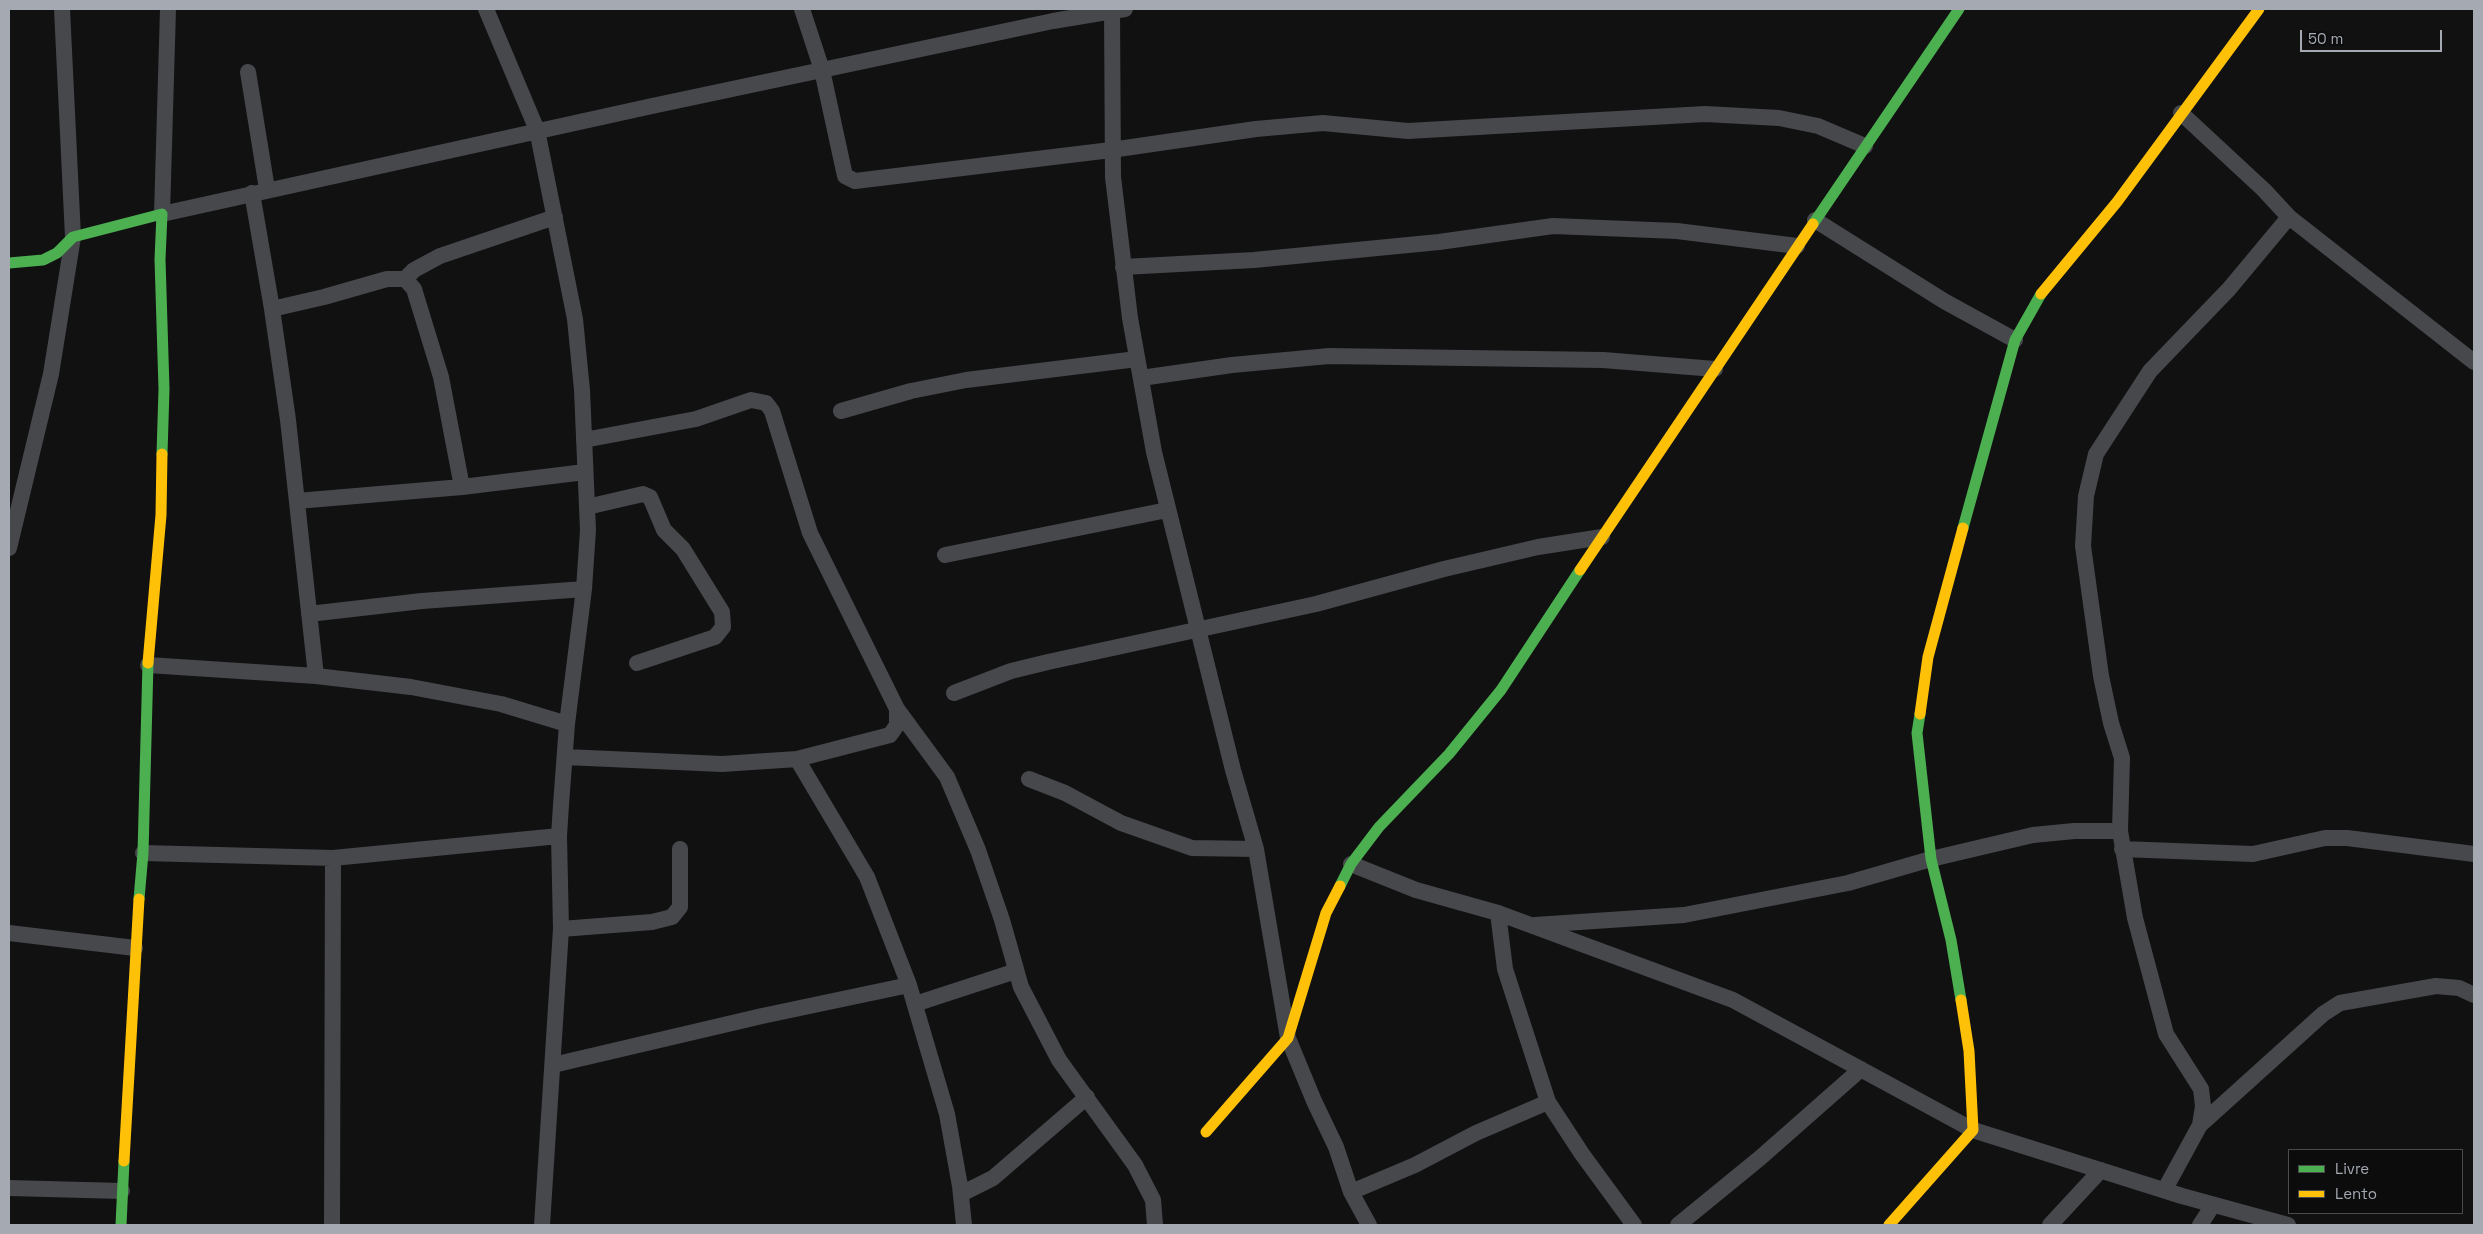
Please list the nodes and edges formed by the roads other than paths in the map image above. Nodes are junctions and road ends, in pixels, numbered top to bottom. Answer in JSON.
{"nodes":[{"id":1,"x":62,"y":9,"type":"edge"},
{"id":2,"x":168,"y":9,"type":"edge"},
{"id":3,"x":486,"y":9,"type":"edge"},
{"id":4,"x":802,"y":9,"type":"edge"},
{"id":5,"x":1116,"y":9,"type":"edge"},
{"id":6,"x":1959,"y":9,"type":"edge"},
{"id":7,"x":2258,"y":9,"type":"edge"},
{"id":8,"x":822,"y":70,"type":"junction"},
{"id":9,"x":248,"y":72,"type":"dead end"},
{"id":10,"x":2181,"y":113,"type":"junction"},
{"id":11,"x":537,"y":130,"type":"junction"},
{"id":12,"x":1865,"y":146,"type":"junction"},
{"id":13,"x":1111,"y":150,"type":"junction"},
{"id":14,"x":260,"y":191,"type":"junction"},
{"id":15,"x":162,"y":214,"type":"junction"},
{"id":16,"x":555,"y":217,"type":"junction"},
{"id":17,"x":2289,"y":217,"type":"junction"},
{"id":18,"x":1815,"y":220,"type":"junction"},
{"id":19,"x":74,"y":237,"type":"junction"},
{"id":20,"x":1798,"y":246,"type":"junction"},
{"id":21,"x":9,"y":262,"type":"edge"},
{"id":22,"x":1123,"y":267,"type":"junction"},
{"id":23,"x":405,"y":279,"type":"junction"},
{"id":24,"x":272,"y":309,"type":"junction"},
{"id":25,"x":2015,"y":340,"type":"junction"},
{"id":26,"x":1137,"y":359,"type":"junction"},
{"id":27,"x":2474,"y":362,"type":"edge"},
{"id":28,"x":1715,"y":369,"type":"junction"},
{"id":29,"x":1141,"y":378,"type":"junction"},
{"id":30,"x":841,"y":411,"type":"dead end"},
{"id":31,"x":584,"y":440,"type":"junction"},
{"id":32,"x":584,"y":472,"type":"junction"},
{"id":33,"x":462,"y":487,"type":"junction"},
{"id":34,"x":297,"y":501,"type":"junction"},
{"id":35,"x":587,"y":507,"type":"junction"},
{"id":36,"x":1167,"y":510,"type":"junction"},
{"id":37,"x":1602,"y":537,"type":"junction"},
{"id":38,"x":9,"y":548,"type":"edge"},
{"id":39,"x":945,"y":555,"type":"dead end"},
{"id":40,"x":584,"y":589,"type":"junction"},
{"id":41,"x":309,"y":614,"type":"junction"},
{"id":42,"x":1199,"y":628,"type":"junction"},
{"id":43,"x":637,"y":663,"type":"dead end"},
{"id":44,"x":148,"y":665,"type":"junction"},
{"id":45,"x":316,"y":676,"type":"junction"},
{"id":46,"x":954,"y":693,"type":"dead end"},
{"id":47,"x":897,"y":709,"type":"junction"},
{"id":48,"x":567,"y":724,"type":"junction"},
{"id":49,"x":565,"y":757,"type":"junction"},
{"id":50,"x":797,"y":759,"type":"junction"},
{"id":51,"x":1029,"y":779,"type":"dead end"},
{"id":52,"x":2120,"y":831,"type":"junction"},
{"id":53,"x":559,"y":836,"type":"junction"},
{"id":54,"x":680,"y":849,"type":"dead end"},
{"id":55,"x":1256,"y":849,"type":"junction"},
{"id":56,"x":2122,"y":849,"type":"junction"},
{"id":57,"x":143,"y":853,"type":"junction"},
{"id":58,"x":2474,"y":854,"type":"edge"},
{"id":59,"x":333,"y":858,"type":"junction"},
{"id":60,"x":1931,"y":859,"type":"junction"},
{"id":61,"x":1351,"y":864,"type":"junction"},
{"id":62,"x":1498,"y":912,"type":"junction"},
{"id":63,"x":1527,"y":925,"type":"junction"},
{"id":64,"x":561,"y":929,"type":"junction"},
{"id":65,"x":9,"y":933,"type":"edge"},
{"id":66,"x":135,"y":948,"type":"junction"},
{"id":67,"x":1016,"y":971,"type":"junction"},
{"id":68,"x":910,"y":985,"type":"junction"},
{"id":69,"x":2474,"y":995,"type":"edge"},
{"id":70,"x":915,"y":1004,"type":"junction"},
{"id":71,"x":1288,"y":1038,"type":"junction"},
{"id":72,"x":553,"y":1065,"type":"junction"},
{"id":73,"x":1861,"y":1069,"type":"junction"},
{"id":74,"x":1087,"y":1097,"type":"junction"},
{"id":75,"x":1548,"y":1102,"type":"junction"},
{"id":76,"x":2200,"y":1125,"type":"junction"},
{"id":77,"x":1972,"y":1130,"type":"junction"},
{"id":78,"x":1206,"y":1132,"type":"dead end"},
{"id":79,"x":2101,"y":1170,"type":"junction"},
{"id":80,"x":9,"y":1188,"type":"edge"},
{"id":81,"x":2165,"y":1189,"type":"junction"},
{"id":82,"x":122,"y":1191,"type":"junction"},
{"id":83,"x":1351,"y":1192,"type":"junction"},
{"id":84,"x":961,"y":1194,"type":"junction"},
{"id":85,"x":2213,"y":1204,"type":"junction"},
{"id":86,"x":121,"y":1225,"type":"edge"},
{"id":87,"x":332,"y":1225,"type":"edge"},
{"id":88,"x":542,"y":1225,"type":"edge"},
{"id":89,"x":964,"y":1225,"type":"edge"},
{"id":90,"x":1154,"y":1225,"type":"edge"},
{"id":91,"x":1369,"y":1225,"type":"edge"},
{"id":92,"x":1634,"y":1225,"type":"edge"},
{"id":93,"x":1678,"y":1225,"type":"edge"},
{"id":94,"x":1889,"y":1225,"type":"edge"},
{"id":95,"x":2050,"y":1225,"type":"edge"},
{"id":96,"x":2200,"y":1225,"type":"edge"},
{"id":97,"x":2288,"y":1225,"type":"edge"}],
"edges":[{"from":1,"to":19,"type":"street"},
{"from":2,"to":15,"type":"street"},
{"from":3,"to":11,"type":"street"},
{"from":4,"to":8,"type":"street"},
{"from":5,"to":8,"type":"street"},
{"from":5,"to":13,"type":"street"},
{"from":6,"to":12,"type":"street"},
{"from":7,"to":10,"type":"street"},
{"from":8,"to":11,"type":"street"},
{"from":8,"to":13,"type":"street"},
{"from":9,"to":14,"type":"street"},
{"from":10,"to":17,"type":"street"},
{"from":10,"to":25,"type":"street"},
{"from":11,"to":14,"type":"street"},
{"from":11,"to":16,"type":"street"},
{"from":12,"to":13,"type":"street"},
{"from":12,"to":18,"type":"street"},
{"from":13,"to":22,"type":"street"},
{"from":14,"to":15,"type":"street"},
{"from":14,"to":24,"type":"street"},
{"from":15,"to":19,"type":"street"},
{"from":15,"to":44,"type":"street"},
{"from":16,"to":23,"type":"street"},
{"from":16,"to":31,"type":"street"},
{"from":17,"to":27,"type":"street"},
{"from":17,"to":52,"type":"street"},
{"from":18,"to":20,"type":"street"},
{"from":18,"to":25,"type":"street"},
{"from":19,"to":21,"type":"street"},
{"from":19,"to":38,"type":"street"},
{"from":20,"to":22,"type":"street"},
{"from":20,"to":28,"type":"street"},
{"from":22,"to":26,"type":"street"},
{"from":23,"to":24,"type":"street"},
{"from":23,"to":33,"type":"street"},
{"from":24,"to":34,"type":"street"},
{"from":25,"to":60,"type":"street"},
{"from":26,"to":29,"type":"street"},
{"from":26,"to":30,"type":"street"},
{"from":28,"to":29,"type":"street"},
{"from":28,"to":37,"type":"street"},
{"from":29,"to":36,"type":"street"},
{"from":31,"to":32,"type":"street"},
{"from":31,"to":47,"type":"street"},
{"from":32,"to":33,"type":"street"},
{"from":32,"to":35,"type":"street"},
{"from":33,"to":34,"type":"street"},
{"from":34,"to":41,"type":"street"},
{"from":35,"to":40,"type":"street"},
{"from":35,"to":43,"type":"street"},
{"from":36,"to":39,"type":"street"},
{"from":36,"to":42,"type":"street"},
{"from":37,"to":42,"type":"street"},
{"from":37,"to":61,"type":"street"},
{"from":40,"to":41,"type":"street"},
{"from":40,"to":48,"type":"street"},
{"from":41,"to":45,"type":"street"},
{"from":42,"to":46,"type":"street"},
{"from":42,"to":55,"type":"street"},
{"from":44,"to":45,"type":"street"},
{"from":44,"to":57,"type":"street"},
{"from":45,"to":48,"type":"street"},
{"from":47,"to":50,"type":"street"},
{"from":47,"to":67,"type":"street"},
{"from":48,"to":49,"type":"street"},
{"from":49,"to":50,"type":"street"},
{"from":49,"to":53,"type":"street"},
{"from":50,"to":68,"type":"street"},
{"from":51,"to":55,"type":"street"},
{"from":52,"to":56,"type":"street"},
{"from":52,"to":60,"type":"street"},
{"from":53,"to":59,"type":"street"},
{"from":53,"to":64,"type":"street"},
{"from":54,"to":64,"type":"street"},
{"from":55,"to":71,"type":"street"},
{"from":56,"to":58,"type":"street"},
{"from":56,"to":76,"type":"street"},
{"from":57,"to":59,"type":"street"},
{"from":57,"to":66,"type":"street"},
{"from":59,"to":87,"type":"street"},
{"from":60,"to":63,"type":"street"},
{"from":60,"to":77,"type":"street"},
{"from":61,"to":62,"type":"street"},
{"from":61,"to":71,"type":"street"},
{"from":62,"to":63,"type":"street"},
{"from":62,"to":75,"type":"street"},
{"from":63,"to":73,"type":"street"},
{"from":64,"to":72,"type":"street"},
{"from":65,"to":66,"type":"street"},
{"from":66,"to":82,"type":"street"},
{"from":67,"to":70,"type":"street"},
{"from":67,"to":74,"type":"street"},
{"from":68,"to":70,"type":"street"},
{"from":68,"to":72,"type":"street"},
{"from":69,"to":76,"type":"street"},
{"from":70,"to":84,"type":"street"},
{"from":71,"to":78,"type":"street"},
{"from":71,"to":83,"type":"street"},
{"from":72,"to":88,"type":"street"},
{"from":73,"to":77,"type":"street"},
{"from":73,"to":93,"type":"street"},
{"from":74,"to":84,"type":"street"},
{"from":74,"to":90,"type":"street"},
{"from":75,"to":83,"type":"street"},
{"from":75,"to":92,"type":"street"},
{"from":76,"to":81,"type":"street"},
{"from":77,"to":79,"type":"street"},
{"from":77,"to":94,"type":"street"},
{"from":79,"to":81,"type":"street"},
{"from":79,"to":95,"type":"street"},
{"from":80,"to":82,"type":"street"},
{"from":81,"to":85,"type":"street"},
{"from":82,"to":86,"type":"street"},
{"from":83,"to":91,"type":"street"},
{"from":84,"to":89,"type":"street"},
{"from":85,"to":96,"type":"street"},
{"from":85,"to":97,"type":"street"}]}
